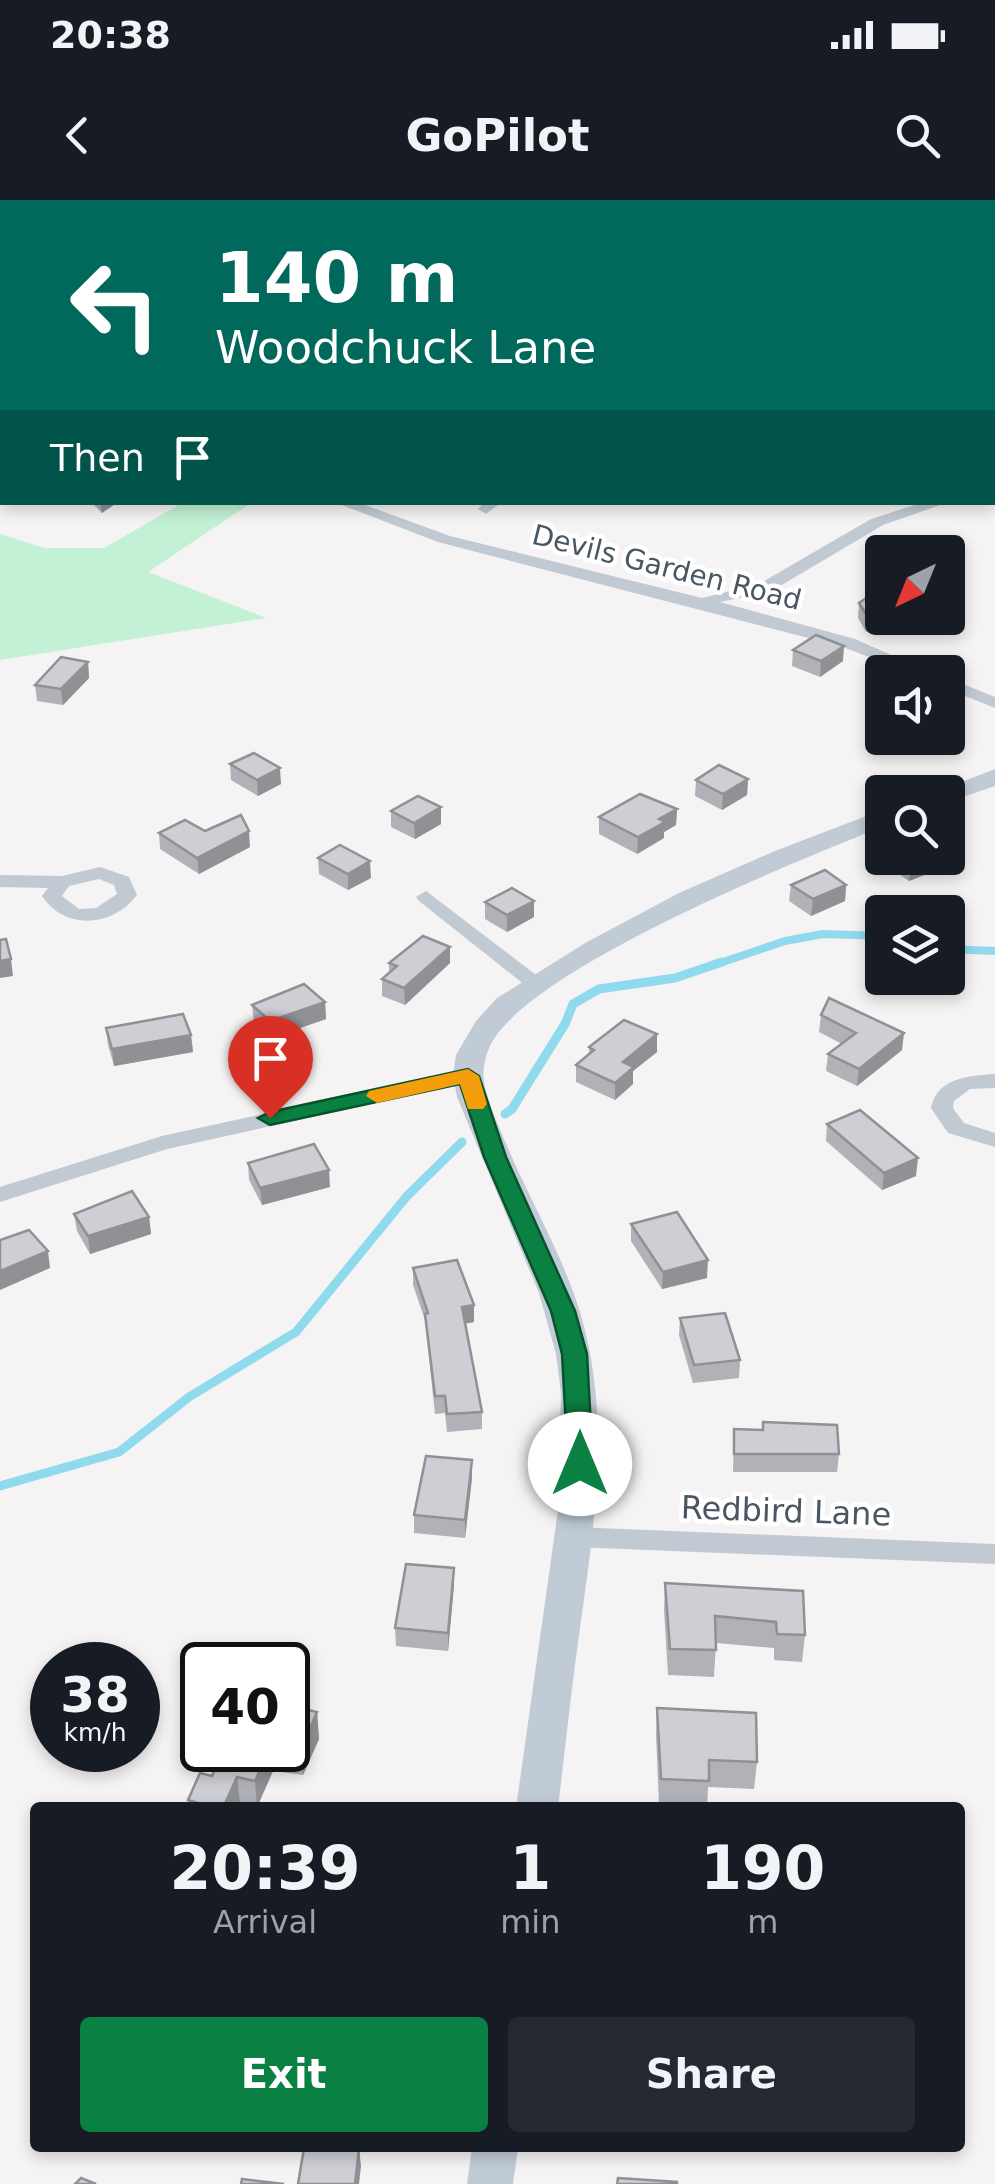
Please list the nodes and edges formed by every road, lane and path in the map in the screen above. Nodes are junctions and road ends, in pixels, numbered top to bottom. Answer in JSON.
{"nodes":[{"id":1,"x":348,"y":505,"type":"edge"},
{"id":2,"x":932,"y":505,"type":"edge"},
{"id":3,"x":700,"y":602,"type":"junction"},
{"id":4,"x":879,"y":655,"type":"edge"},
{"id":5,"x":965,"y":690,"type":"edge"},
{"id":6,"x":995,"y":702,"type":"edge"},
{"id":7,"x":995,"y":777,"type":"edge"},
{"id":8,"x":965,"y":788,"type":"edge"},
{"id":9,"x":865,"y":825,"type":"edge"},
{"id":10,"x":0,"y":881,"type":"edge"},
{"id":11,"x":62,"y":882,"type":"dead end"},
{"id":12,"x":426,"y":898,"type":"dead end"},
{"id":13,"x":536,"y":984,"type":"junction"},
{"id":14,"x":468,"y":1076,"type":"junction"},
{"id":15,"x":995,"y":1081,"type":"edge"},
{"id":16,"x":995,"y":1140,"type":"edge"},
{"id":17,"x":0,"y":1194,"type":"edge"},
{"id":18,"x":574,"y":1538,"type":"junction"},
{"id":19,"x":995,"y":1554,"type":"edge"},
{"id":20,"x":539,"y":1802,"type":"edge"},
{"id":21,"x":494,"y":2152,"type":"edge"},
{"id":22,"x":490,"y":2184,"type":"edge"}],
"edges":[{"from":1,"to":3,"type":"street","name":"Devils Garden Road"},
{"from":2,"to":3,"type":"street"},
{"from":3,"to":4,"type":"street","name":"Devils Garden Road"},
{"from":5,"to":6,"type":"street"},
{"from":7,"to":8,"type":"street"},
{"from":9,"to":13,"type":"street"},
{"from":10,"to":11,"type":"street"},
{"from":12,"to":13,"type":"street"},
{"from":13,"to":14,"type":"street"},
{"from":14,"to":17,"type":"street"},
{"from":14,"to":18,"type":"street"},
{"from":15,"to":16,"type":"street"},
{"from":18,"to":19,"type":"street","name":"Redbird Lane"},
{"from":18,"to":20,"type":"street"},
{"from":21,"to":22,"type":"street"}]}
